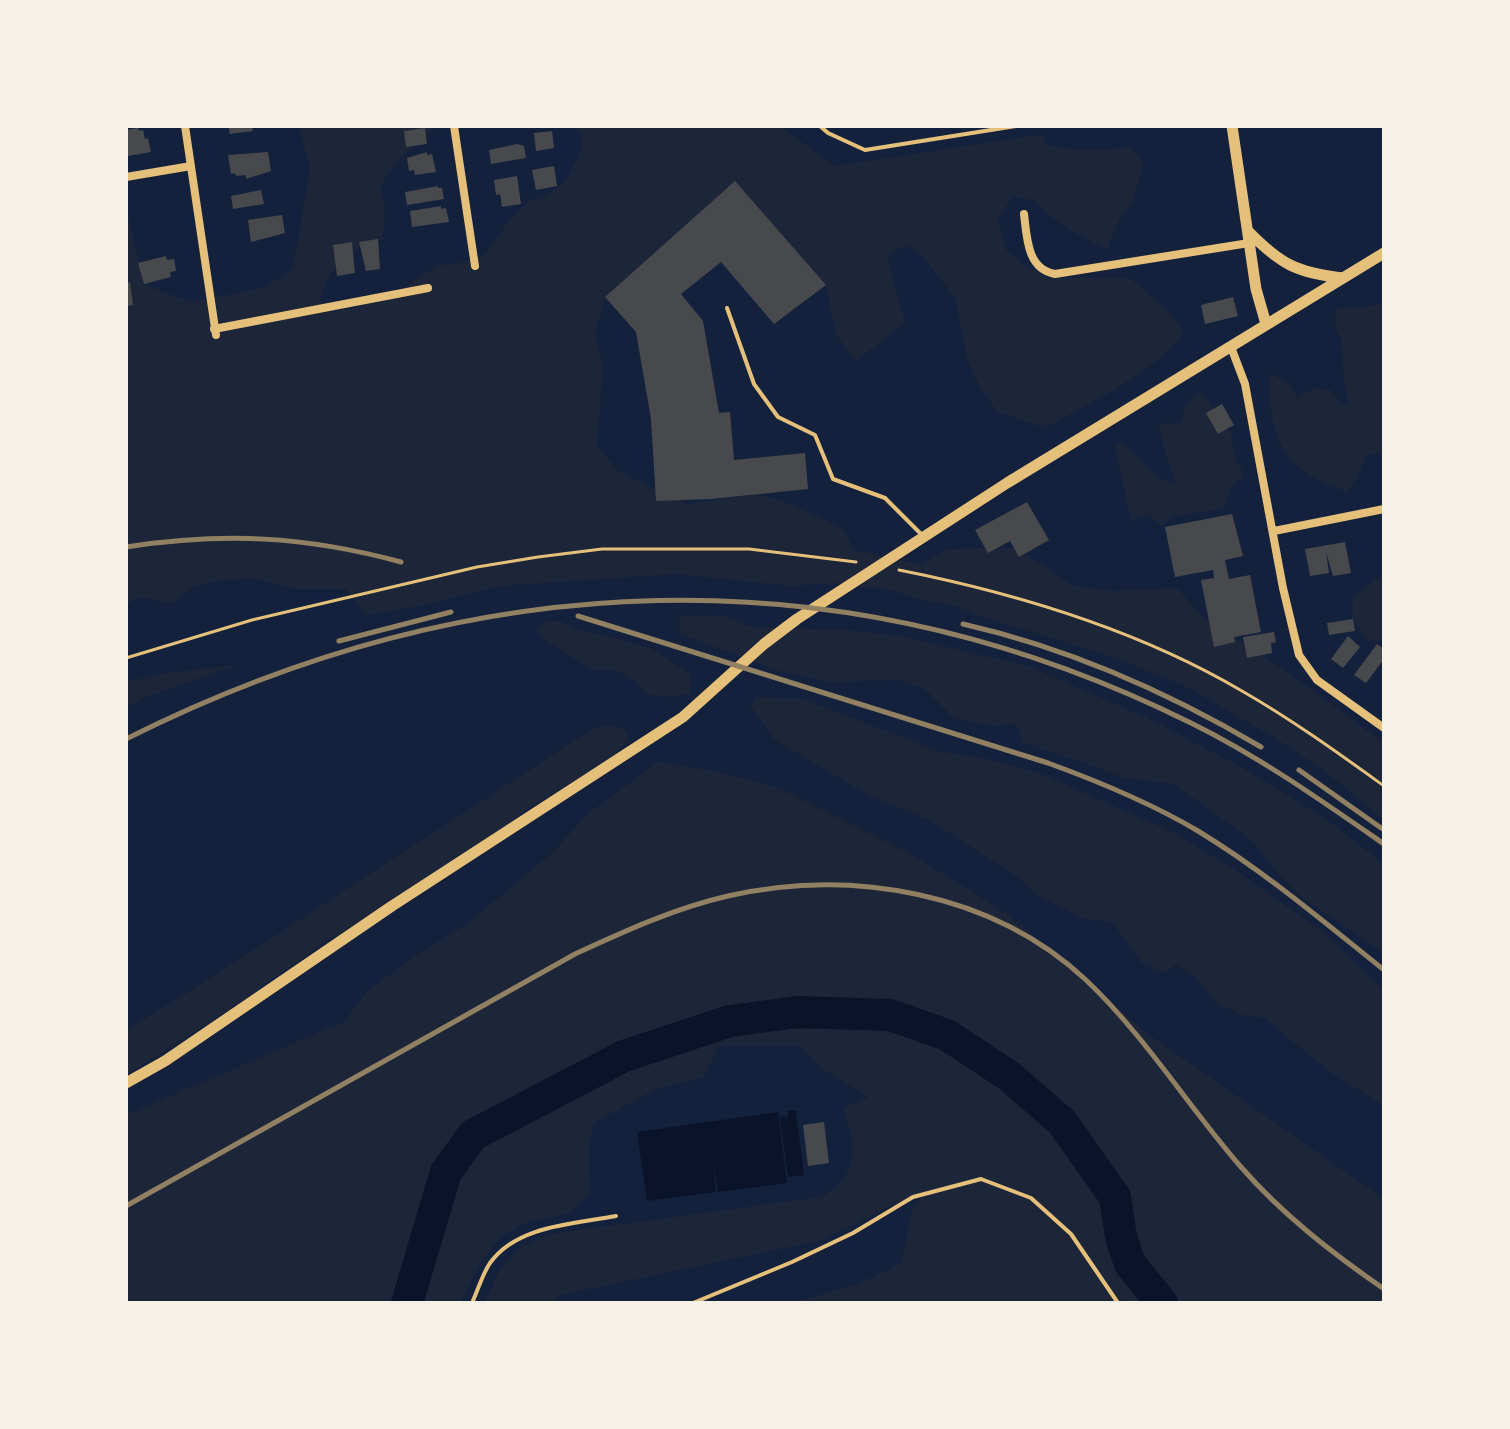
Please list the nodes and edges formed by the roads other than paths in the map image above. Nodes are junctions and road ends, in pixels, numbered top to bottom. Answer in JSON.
{"nodes":[{"id":1,"x":185,"y":126,"type":"edge"},
{"id":2,"x":454,"y":126,"type":"edge"},
{"id":3,"x":820,"y":126,"type":"edge"},
{"id":4,"x":1016,"y":126,"type":"edge"},
{"id":5,"x":1232,"y":126,"type":"edge"},
{"id":6,"x":191,"y":166,"type":"junction"},
{"id":7,"x":126,"y":177,"type":"edge"},
{"id":8,"x":1024,"y":214,"type":"dead end"},
{"id":9,"x":1248,"y":237,"type":"junction"},
{"id":10,"x":1384,"y":253,"type":"edge"},
{"id":11,"x":475,"y":266,"type":"dead end"},
{"id":12,"x":1344,"y":278,"type":"junction"},
{"id":13,"x":428,"y":288,"type":"dead end"},
{"id":14,"x":727,"y":308,"type":"dead end"},
{"id":15,"x":1266,"y":324,"type":"junction"},
{"id":16,"x":1231,"y":347,"type":"junction"},
{"id":17,"x":1384,"y":509,"type":"edge"},
{"id":18,"x":1274,"y":531,"type":"junction"},
{"id":19,"x":924,"y":537,"type":"junction"},
{"id":20,"x":1384,"y":728,"type":"edge"},
{"id":21,"x":126,"y":1083,"type":"edge"},
{"id":22,"x":616,"y":1216,"type":"dead end"},
{"id":23,"x":472,"y":1303,"type":"edge"},
{"id":24,"x":693,"y":1303,"type":"edge"},
{"id":25,"x":1118,"y":1303,"type":"edge"}],
"edges":[{"from":1,"to":6,"type":"street"},
{"from":2,"to":11,"type":"street"},
{"from":3,"to":4,"type":"lane"},
{"from":5,"to":9,"type":"street"},
{"from":6,"to":7,"type":"street"},
{"from":6,"to":13,"type":"street"},
{"from":8,"to":9,"type":"street"},
{"from":9,"to":12,"type":"street"},
{"from":9,"to":15,"type":"street"},
{"from":10,"to":12,"type":"street"},
{"from":12,"to":15,"type":"street"},
{"from":14,"to":19,"type":"lane"},
{"from":15,"to":16,"type":"street"},
{"from":16,"to":18,"type":"street"},
{"from":16,"to":19,"type":"street"},
{"from":17,"to":18,"type":"street"},
{"from":18,"to":20,"type":"street"},
{"from":19,"to":21,"type":"street"},
{"from":22,"to":23,"type":"lane"},
{"from":24,"to":25,"type":"lane"}]}
